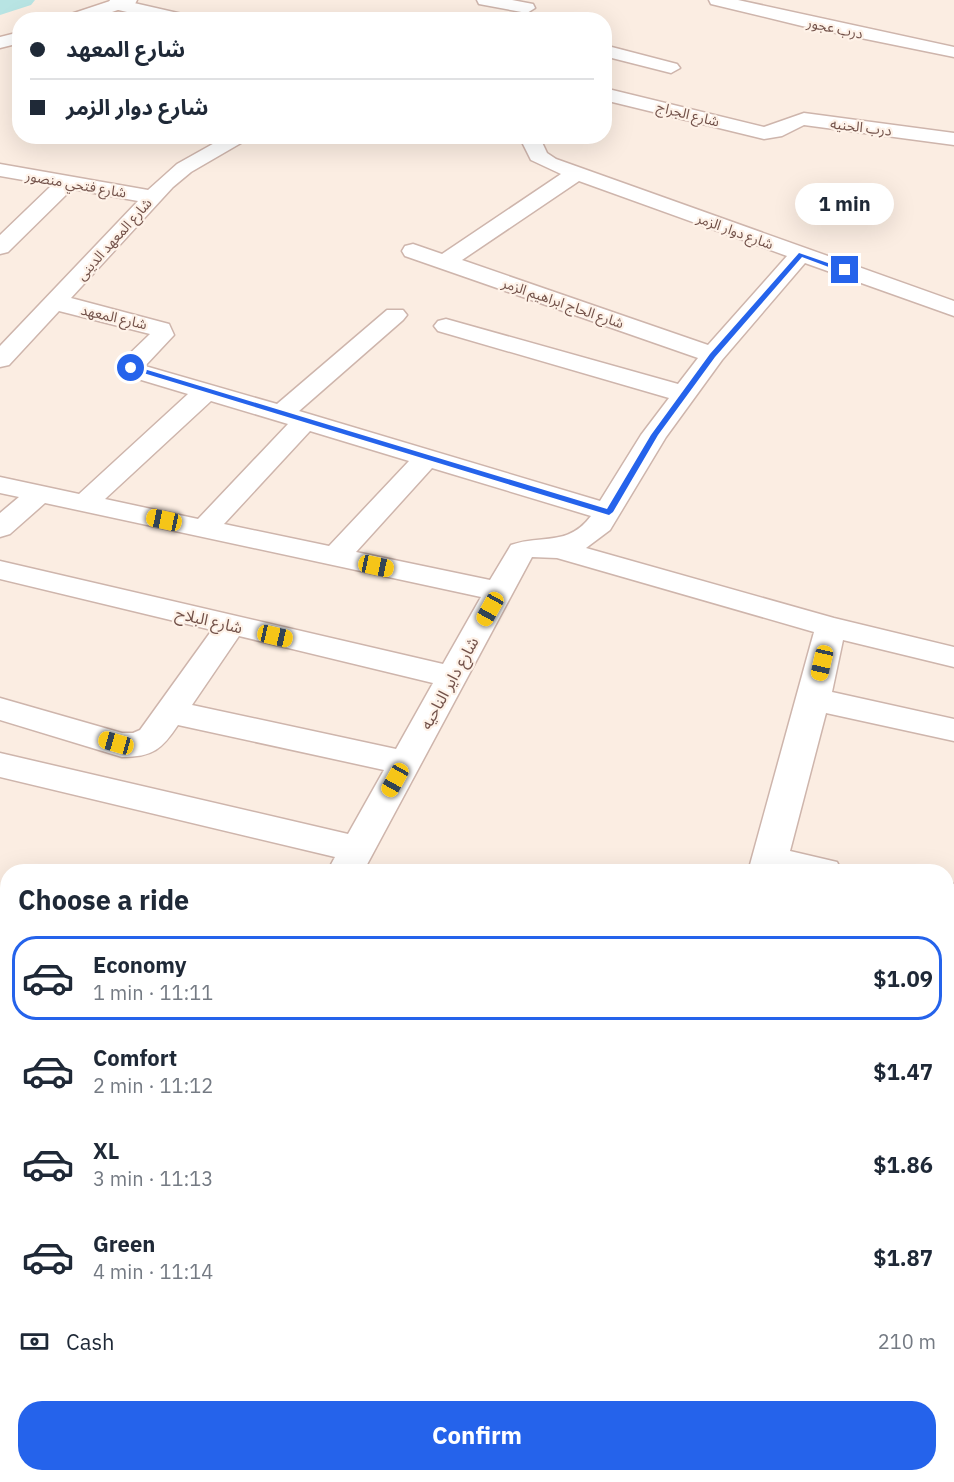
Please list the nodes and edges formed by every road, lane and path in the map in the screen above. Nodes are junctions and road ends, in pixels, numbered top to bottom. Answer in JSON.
{"nodes":[{"id":1,"x":485,"y":0,"type":"edge"},
{"id":2,"x":718,"y":0,"type":"edge"},
{"id":3,"x":122,"y":2,"type":"edge"},
{"id":4,"x":534,"y":4,"type":"edge"},
{"id":5,"x":94,"y":12,"type":"edge"},
{"id":6,"x":157,"y":12,"type":"edge"},
{"id":7,"x":521,"y":12,"type":"edge"},
{"id":8,"x":612,"y":52,"type":"edge"},
{"id":9,"x":954,"y":52,"type":"edge"},
{"id":10,"x":671,"y":68,"type":"dead end"},
{"id":11,"x":612,"y":96,"type":"edge"},
{"id":12,"x":772,"y":133,"type":"joint"},
{"id":13,"x":954,"y":139,"type":"edge"},
{"id":14,"x":228,"y":144,"type":"edge"},
{"id":15,"x":533,"y":144,"type":"edge"},
{"id":16,"x":575,"y":174,"type":"junction"},
{"id":17,"x":4,"y":175,"type":"edge"},
{"id":18,"x":67,"y":182,"type":"junction"},
{"id":19,"x":152,"y":197,"type":"junction"},
{"id":20,"x":0,"y":247,"type":"edge"},
{"id":21,"x":413,"y":251,"type":"dead end"},
{"id":22,"x":801,"y":255,"type":"junction"},
{"id":23,"x":446,"y":262,"type":"junction"},
{"id":24,"x":57,"y":302,"type":"junction"},
{"id":25,"x":954,"y":309,"type":"edge"},
{"id":26,"x":395,"y":315,"type":"dead end"},
{"id":27,"x":446,"y":326,"type":"dead end"},
{"id":28,"x":712,"y":355,"type":"junction"},
{"id":29,"x":0,"y":360,"type":"edge"},
{"id":30,"x":206,"y":392,"type":"junction"},
{"id":31,"x":684,"y":394,"type":"junction"},
{"id":32,"x":293,"y":418,"type":"junction"},
{"id":33,"x":426,"y":458,"type":"junction"},
{"id":34,"x":0,"y":486,"type":"edge"},
{"id":35,"x":39,"y":494,"type":"junction"},
{"id":36,"x":85,"y":503,"type":"junction"},
{"id":37,"x":609,"y":512,"type":"junction"},
{"id":38,"x":0,"y":528,"type":"edge"},
{"id":39,"x":204,"y":529,"type":"junction"},
{"id":40,"x":558,"y":549,"type":"junction"},
{"id":41,"x":335,"y":557,"type":"junction"},
{"id":42,"x":0,"y":570,"type":"edge"},
{"id":43,"x":500,"y":592,"type":"junction"},
{"id":44,"x":231,"y":625,"type":"junction"},
{"id":45,"x":831,"y":627,"type":"junction"},
{"id":46,"x":954,"y":657,"type":"edge"},
{"id":47,"x":452,"y":677,"type":"junction"},
{"id":48,"x":814,"y":699,"type":"junction"},
{"id":49,"x":0,"y":709,"type":"edge"},
{"id":50,"x":171,"y":712,"type":"junction"},
{"id":51,"x":954,"y":730,"type":"edge"},
{"id":52,"x":405,"y":763,"type":"junction"},
{"id":53,"x":0,"y":765,"type":"edge"},
{"id":54,"x":351,"y":860,"type":"edge"},
{"id":55,"x":769,"y":864,"type":"edge"}],
"edges":[{"from":1,"to":4,"type":"street"},
{"from":2,"to":9,"type":"street","name":"درب عجور"},
{"from":3,"to":5,"type":"street"},
{"from":3,"to":6,"type":"street"},
{"from":4,"to":7,"type":"street"},
{"from":8,"to":10,"type":"street"},
{"from":11,"to":12,"type":"street","name":"شارع الجراج"},
{"from":12,"to":13,"type":"street","name":"درب الحنيه"},
{"from":14,"to":19,"type":"street","name":"شارع المعهد الدينى"},
{"from":15,"to":16,"type":"street","name":"شارع دوار الزمر"},
{"from":16,"to":22,"type":"street","name":"شارع دوار الزمر"},
{"from":16,"to":23,"type":"street"},
{"from":17,"to":18,"type":"street","name":"شارع فتحي منصور"},
{"from":18,"to":19,"type":"street","name":"شارع فتحي منصور"},
{"from":18,"to":20,"type":"street"},
{"from":19,"to":24,"type":"street","name":"شارع المعهد الدينى"},
{"from":21,"to":23,"type":"street","name":"شارع الحاج ابراهيم الزمر"},
{"from":22,"to":25,"type":"street","name":"شارع دوار الزمر"},
{"from":22,"to":28,"type":"street","name":"شارع داير الناحيه"},
{"from":23,"to":28,"type":"street","name":"شارع الحاج ابراهيم الزمر"},
{"from":24,"to":29,"type":"street","name":"شارع المعهد الدينى"},
{"from":24,"to":30,"type":"street","name":"شارع المعهد"},
{"from":26,"to":32,"type":"street"},
{"from":27,"to":31,"type":"street"},
{"from":28,"to":31,"type":"street","name":"شارع داير الناحيه"},
{"from":30,"to":32,"type":"street","name":"شارع المعهد"},
{"from":30,"to":36,"type":"street"},
{"from":31,"to":37,"type":"street","name":"شارع داير الناحيه"},
{"from":32,"to":33,"type":"street","name":"شارع المعهد"},
{"from":32,"to":39,"type":"street"},
{"from":33,"to":37,"type":"street","name":"شارع المعهد"},
{"from":33,"to":41,"type":"street"},
{"from":34,"to":35,"type":"street"},
{"from":35,"to":36,"type":"street"},
{"from":35,"to":38,"type":"street"},
{"from":36,"to":39,"type":"street"},
{"from":37,"to":40,"type":"street","name":"شارع داير الناحيه"},
{"from":39,"to":41,"type":"street"},
{"from":40,"to":43,"type":"street","name":"شارع داير الناحيه"},
{"from":40,"to":45,"type":"street"},
{"from":41,"to":43,"type":"street"},
{"from":42,"to":44,"type":"street","name":"شارع البلاح"},
{"from":43,"to":47,"type":"street","name":"شارع داير الناحيه"},
{"from":44,"to":47,"type":"street","name":"شارع البلاح"},
{"from":44,"to":50,"type":"street"},
{"from":45,"to":46,"type":"street"},
{"from":45,"to":48,"type":"street"},
{"from":47,"to":52,"type":"street","name":"شارع داير الناحيه"},
{"from":48,"to":51,"type":"street"},
{"from":48,"to":55,"type":"street"},
{"from":49,"to":50,"type":"street"},
{"from":50,"to":52,"type":"street"},
{"from":52,"to":54,"type":"street","name":"شارع داير الناحيه"},
{"from":53,"to":54,"type":"street"}]}
